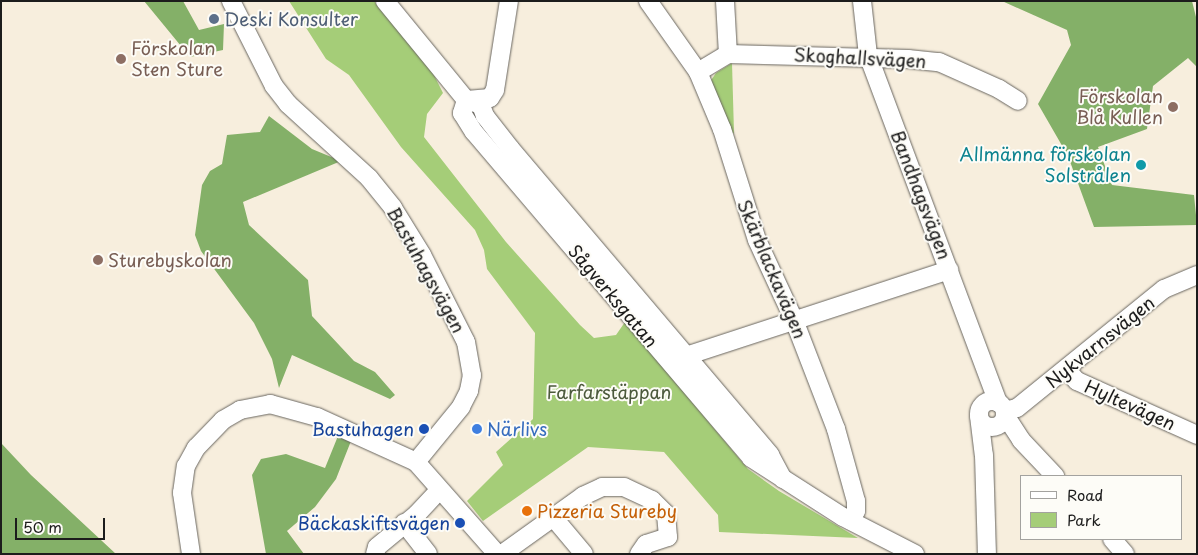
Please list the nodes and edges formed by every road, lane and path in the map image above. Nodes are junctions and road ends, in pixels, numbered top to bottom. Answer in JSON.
{"nodes":[{"id":1,"x":232,"y":1,"type":"edge"},
{"id":2,"x":385,"y":1,"type":"edge"},
{"id":3,"x":510,"y":1,"type":"edge"},
{"id":4,"x":648,"y":1,"type":"edge"},
{"id":5,"x":725,"y":1,"type":"edge"},
{"id":6,"x":862,"y":1,"type":"edge"},
{"id":7,"x":728,"y":54,"type":"junction"},
{"id":8,"x":868,"y":55,"type":"junction"},
{"id":9,"x":698,"y":72,"type":"junction"},
{"id":10,"x":466,"y":100,"type":"junction"},
{"id":11,"x":1018,"y":101,"type":"dead end"},
{"id":12,"x":949,"y":270,"type":"junction"},
{"id":13,"x":1197,"y":275,"type":"edge"},
{"id":14,"x":794,"y":320,"type":"junction"},
{"id":15,"x":686,"y":356,"type":"junction"},
{"id":16,"x":1067,"y":370,"type":"junction"},
{"id":17,"x":995,"y":414,"type":"junction"},
{"id":18,"x":1197,"y":434,"type":"edge"},
{"id":19,"x":416,"y":462,"type":"junction"},
{"id":20,"x":1054,"y":475,"type":"edge"},
{"id":21,"x":783,"y":479,"type":"junction"},
{"id":22,"x":439,"y":490,"type":"junction"},
{"id":23,"x":553,"y":517,"type":"junction"},
{"id":24,"x":851,"y":521,"type":"junction"},
{"id":25,"x":404,"y":524,"type":"junction"},
{"id":26,"x":1113,"y":540,"type":"edge"},
{"id":27,"x":191,"y":554,"type":"edge"},
{"id":28,"x":375,"y":554,"type":"edge"},
{"id":29,"x":428,"y":554,"type":"edge"},
{"id":30,"x":497,"y":554,"type":"edge"},
{"id":31,"x":502,"y":554,"type":"edge"},
{"id":32,"x":584,"y":554,"type":"edge"},
{"id":33,"x":639,"y":554,"type":"edge"},
{"id":34,"x":915,"y":554,"type":"edge"},
{"id":35,"x":987,"y":554,"type":"edge"},
{"id":36,"x":1126,"y":554,"type":"edge"}],
"edges":[{"from":1,"to":19,"type":"street","name":"Bastuhagsvägen"},
{"from":2,"to":10,"type":"street","name":"Sågverksgatan"},
{"from":3,"to":10,"type":"street"},
{"from":4,"to":9,"type":"street","name":"Skärblackavägen"},
{"from":5,"to":7,"type":"street"},
{"from":6,"to":8,"type":"street","name":"Bandhagsvägen"},
{"from":7,"to":8,"type":"street","name":"Skoghallsvägen"},
{"from":7,"to":9,"type":"street"},
{"from":8,"to":11,"type":"street","name":"Skoghallsvägen"},
{"from":8,"to":12,"type":"street","name":"Bandhagsvägen"},
{"from":9,"to":14,"type":"street","name":"Skärblackavägen"},
{"from":10,"to":15,"type":"street","name":"Sågverksgatan"},
{"from":10,"to":21,"type":"street","name":"Sågverksgatan"},
{"from":12,"to":14,"type":"street"},
{"from":12,"to":17,"type":"street","name":"Bandhagsvägen"},
{"from":13,"to":16,"type":"street","name":"Nykvarnsvägen"},
{"from":14,"to":15,"type":"street"},
{"from":14,"to":24,"type":"street","name":"Skärblackavägen"},
{"from":15,"to":21,"type":"street","name":"Sågverksgatan"},
{"from":16,"to":17,"type":"street","name":"Nykvarnsvägen"},
{"from":16,"to":18,"type":"street","name":"Hyltevägen"},
{"from":17,"to":20,"type":"street"},
{"from":17,"to":35,"type":"street","name":"Bandhagsvägen"},
{"from":19,"to":22,"type":"street"},
{"from":19,"to":27,"type":"street"},
{"from":21,"to":24,"type":"street","name":"Sågverksgatan"},
{"from":22,"to":25,"type":"street"},
{"from":22,"to":30,"type":"street"},
{"from":23,"to":31,"type":"street"},
{"from":23,"to":32,"type":"street"},
{"from":23,"to":33,"type":"street"},
{"from":24,"to":34,"type":"street","name":"Sågverksgatan"},
{"from":25,"to":28,"type":"street"},
{"from":25,"to":29,"type":"street"},
{"from":26,"to":36,"type":"street"}]}
